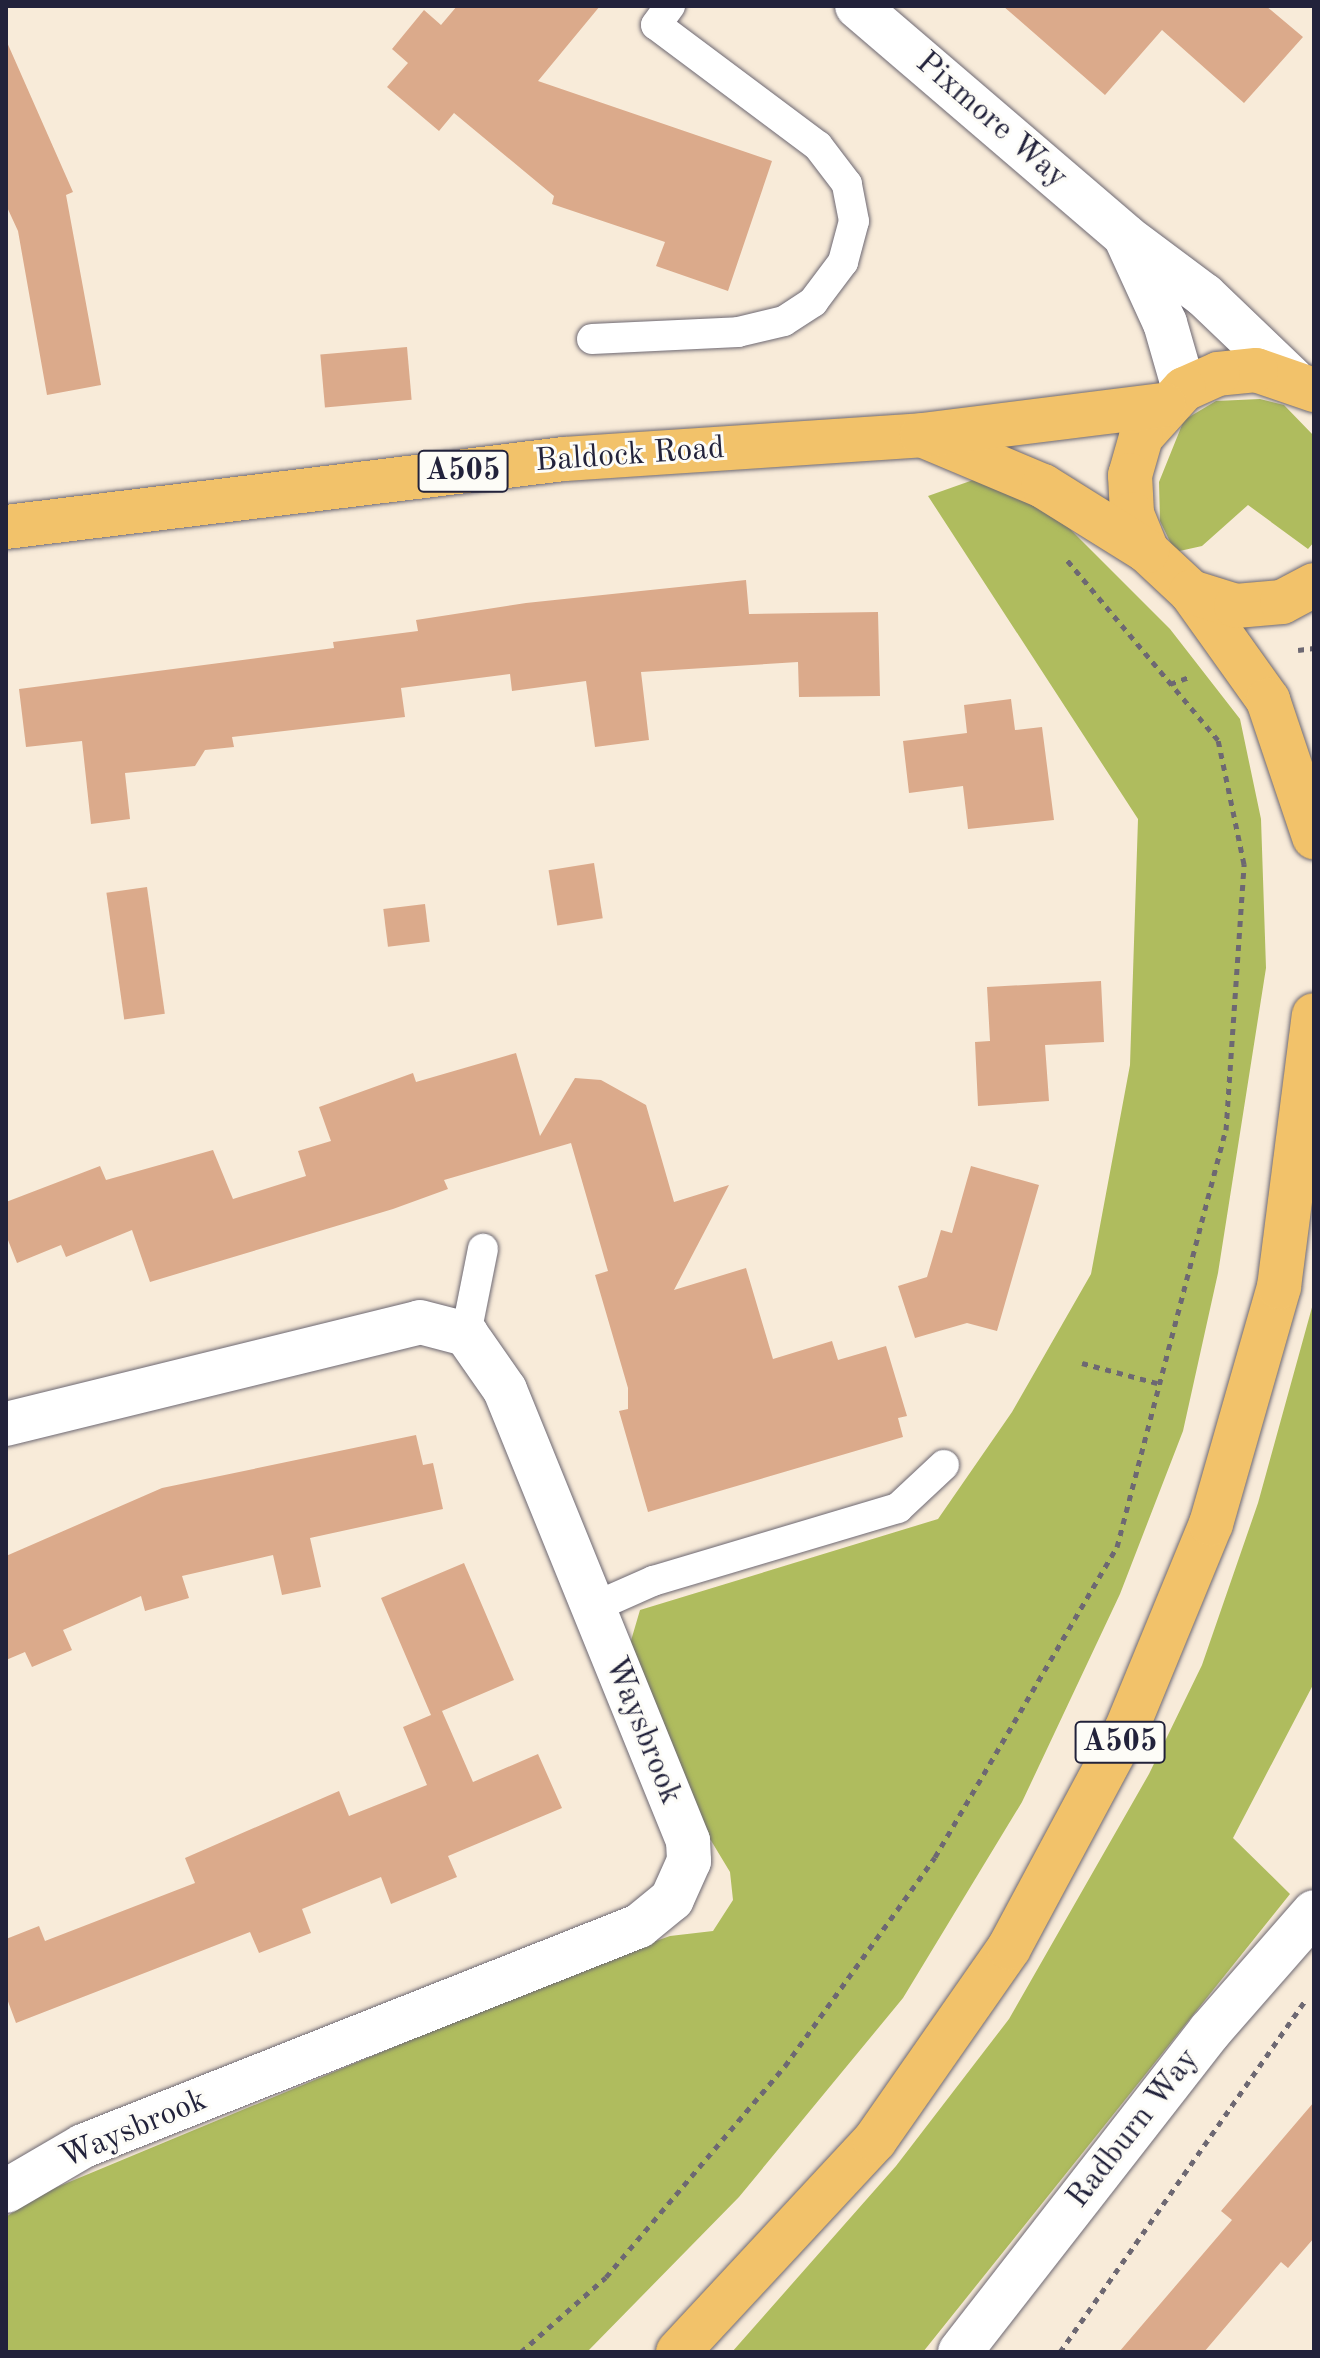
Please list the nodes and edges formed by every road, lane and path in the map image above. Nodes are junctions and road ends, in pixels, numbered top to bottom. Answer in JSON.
{"nodes":[{"id":1,"x":670,"y":6,"type":"edge"},
{"id":2,"x":857,"y":6,"type":"edge"},
{"id":3,"x":1125,"y":236,"type":"junction"},
{"id":4,"x":592,"y":339,"type":"dead end"},
{"id":5,"x":1303,"y":384,"type":"edge"},
{"id":6,"x":1174,"y":397,"type":"junction"},
{"id":7,"x":922,"y":435,"type":"junction"},
{"id":8,"x":6,"y":527,"type":"edge"},
{"id":9,"x":1060,"y":551,"type":"dead end"},
{"id":10,"x":1147,"y":551,"type":"junction"},
{"id":11,"x":1314,"y":585,"type":"edge"},
{"id":12,"x":1191,"y":592,"type":"junction"},
{"id":13,"x":1314,"y":837,"type":"edge"},
{"id":14,"x":1314,"y":1015,"type":"edge"},
{"id":15,"x":483,"y":1249,"type":"dead end"},
{"id":16,"x":466,"y":1334,"type":"junction"},
{"id":17,"x":1082,"y":1363,"type":"dead end"},
{"id":18,"x":1157,"y":1383,"type":"junction"},
{"id":19,"x":6,"y":1424,"type":"edge"},
{"id":20,"x":944,"y":1465,"type":"dead end"},
{"id":21,"x":592,"y":1608,"type":"junction"},
{"id":22,"x":1314,"y":1912,"type":"edge"},
{"id":23,"x":1314,"y":1990,"type":"edge"},
{"id":24,"x":6,"y":2191,"type":"edge"},
{"id":25,"x":521,"y":2352,"type":"edge"},
{"id":26,"x":678,"y":2352,"type":"edge"},
{"id":27,"x":960,"y":2352,"type":"edge"},
{"id":28,"x":1060,"y":2352,"type":"edge"}],
"edges":[{"from":1,"to":4,"type":"lane"},
{"from":2,"to":3,"type":"street","name":"Pixmore Way"},
{"from":3,"to":5,"type":"street","name":"Pixmore Way"},
{"from":3,"to":6,"type":"street","name":"Pixmore Way"},
{"from":5,"to":6,"type":"main road","name":"Baldock Road"},
{"from":6,"to":7,"type":"main road","name":"Baldock Road","number":"A505"},
{"from":6,"to":10,"type":"main road"},
{"from":7,"to":8,"type":"main road","name":"Baldock Road","number":"A505"},
{"from":7,"to":10,"type":"main road","name":"Baldock Road","number":"A505"},
{"from":9,"to":18,"type":"path"},
{"from":10,"to":12,"type":"main road"},
{"from":11,"to":12,"type":"main road"},
{"from":12,"to":13,"type":"main road"},
{"from":14,"to":26,"type":"main road","number":"A505"},
{"from":15,"to":16,"type":"lane"},
{"from":16,"to":19,"type":"street"},
{"from":16,"to":21,"type":"street","name":"Waysbrook"},
{"from":17,"to":18,"type":"path"},
{"from":18,"to":25,"type":"path"},
{"from":20,"to":21,"type":"lane"},
{"from":21,"to":24,"type":"street","name":"Waysbrook"},
{"from":22,"to":27,"type":"street","name":"Radburn Way"},
{"from":23,"to":28,"type":"path"}]}
